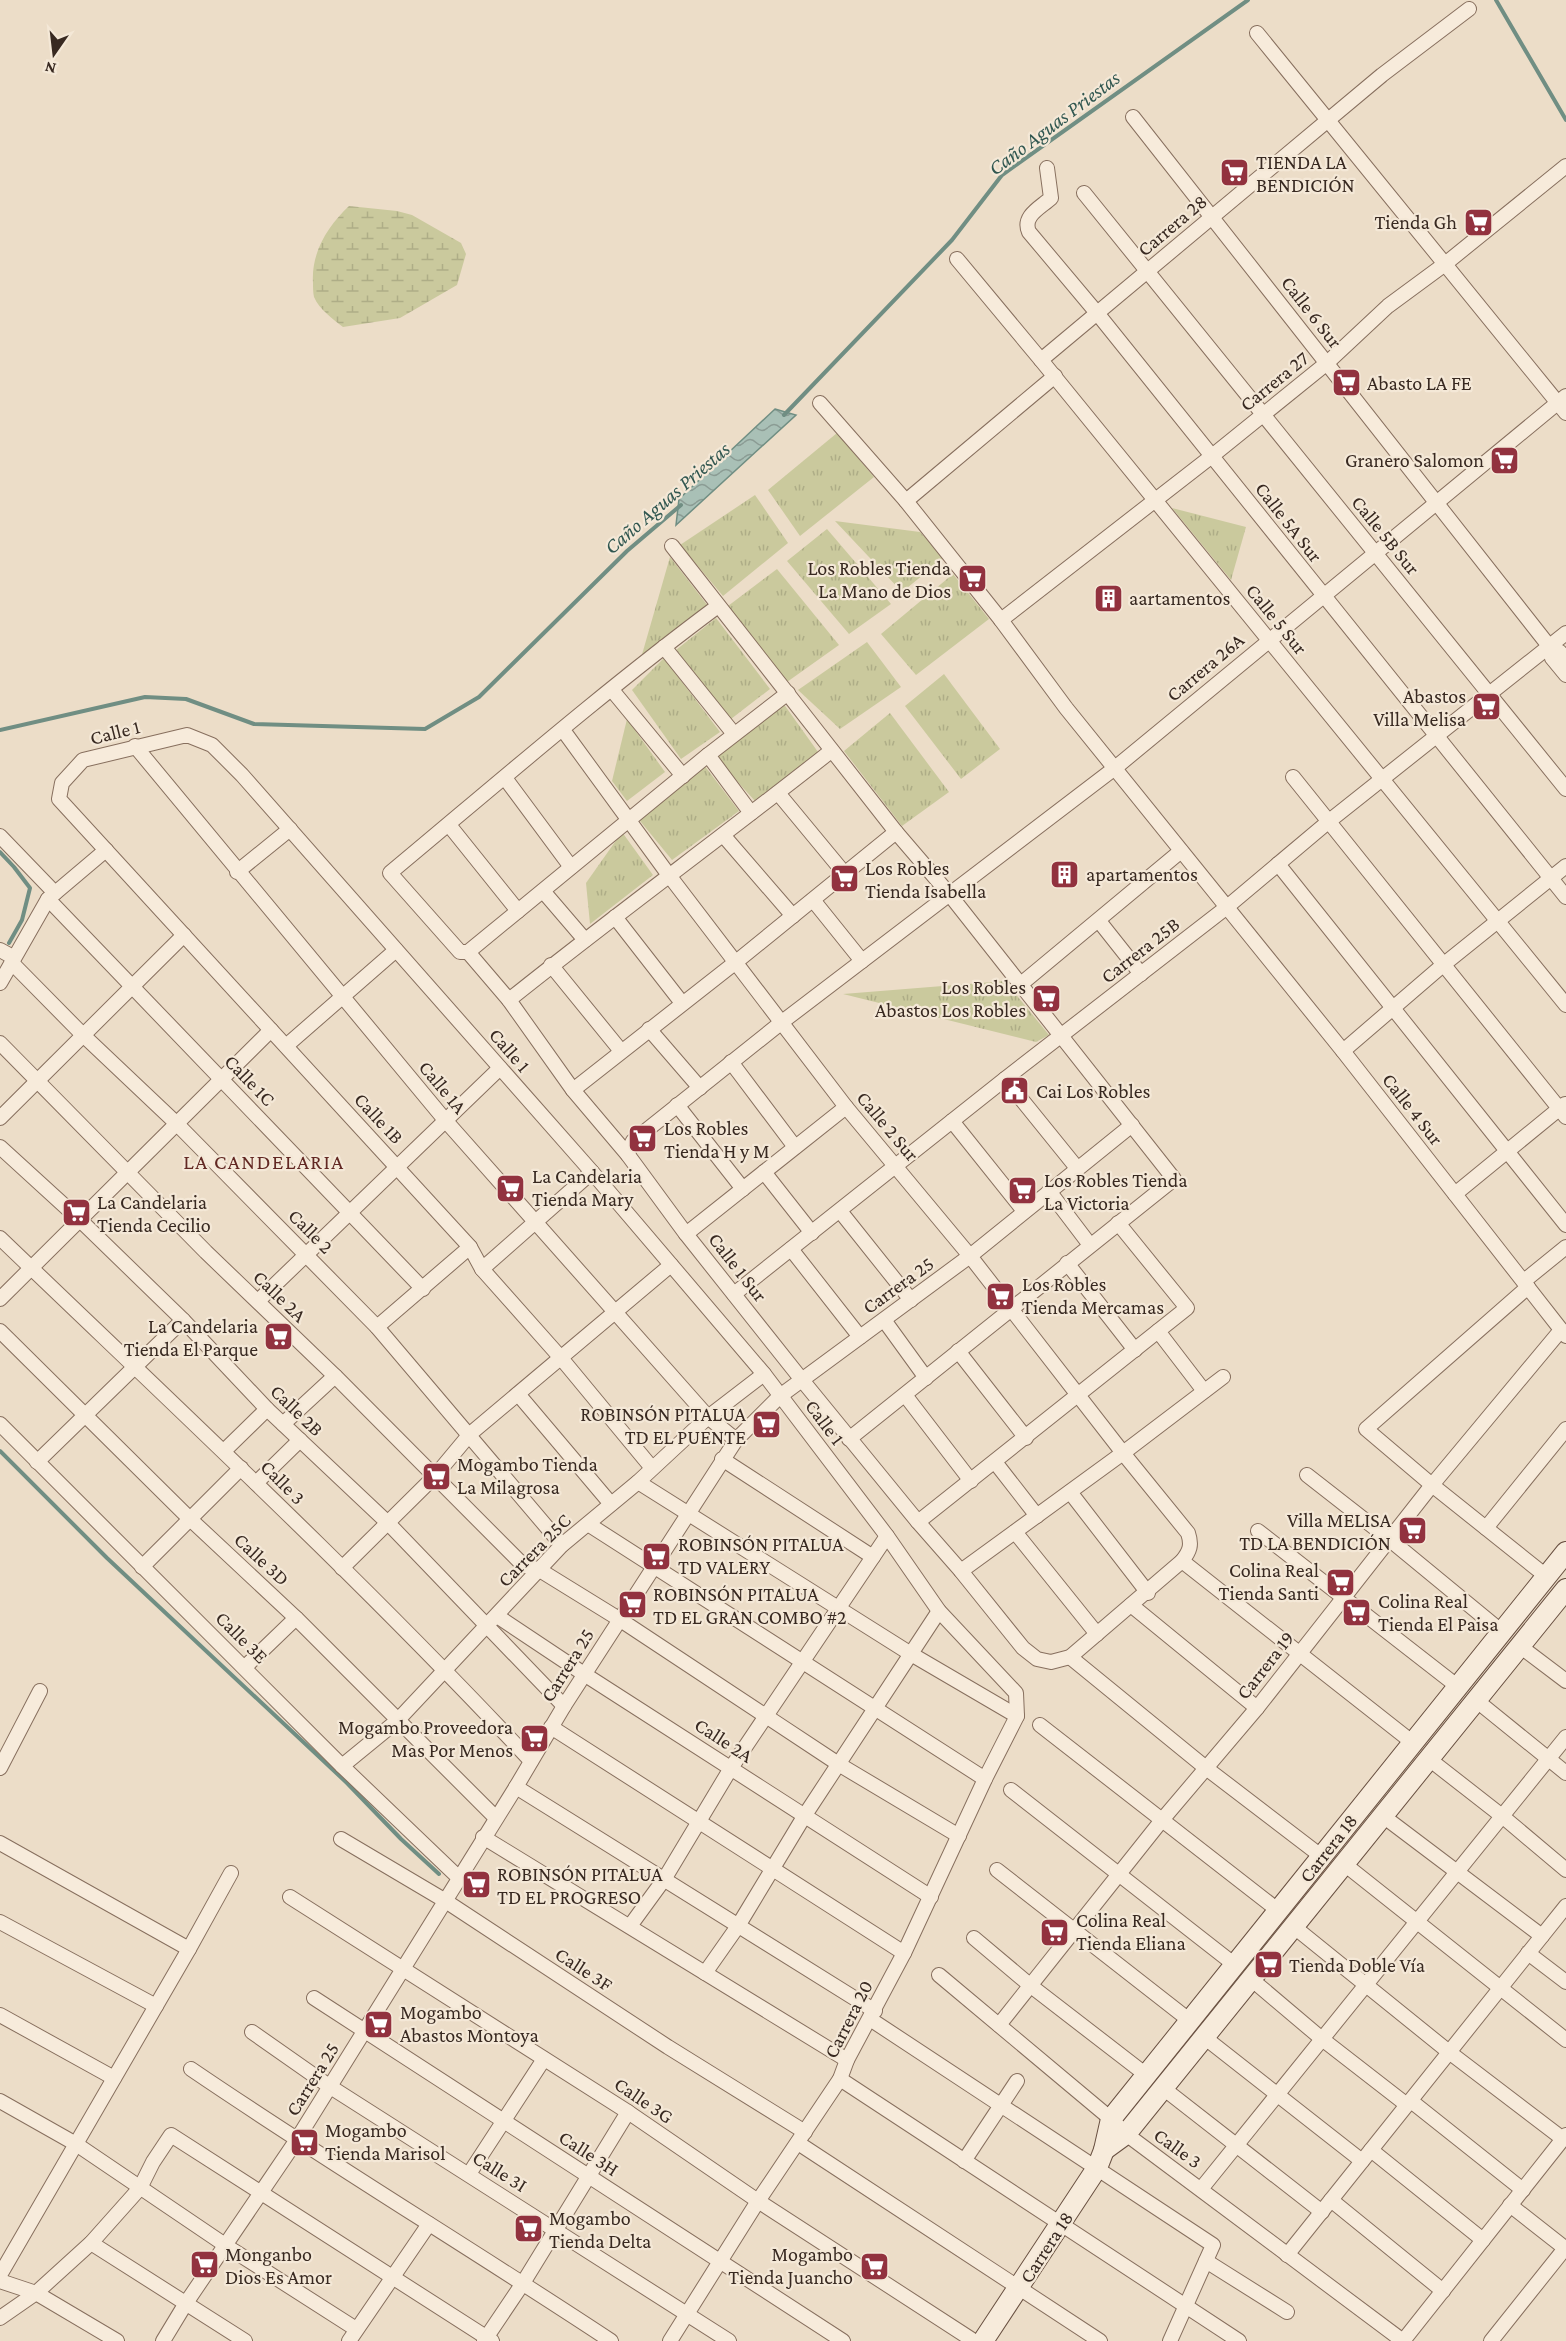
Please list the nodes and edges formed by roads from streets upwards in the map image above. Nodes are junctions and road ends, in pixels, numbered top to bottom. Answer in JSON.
{"nodes":[{"id":1,"x":1469,"y":9,"type":"dead end"},
{"id":2,"x":1257,"y":33,"type":"dead end"},
{"id":3,"x":1133,"y":117,"type":"dead end"},
{"id":4,"x":1330,"y":120,"type":"junction"},
{"id":5,"x":1566,"y":166,"type":"edge"},
{"id":6,"x":1047,"y":168,"type":"dead end"},
{"id":7,"x":1084,"y":193,"type":"dead end"},
{"id":8,"x":1212,"y":216,"type":"junction"},
{"id":9,"x":957,"y":259,"type":"dead end"},
{"id":10,"x":1445,"y":264,"type":"junction"},
{"id":11,"x":1147,"y":271,"type":"junction"},
{"id":12,"x":1097,"y":313,"type":"junction"},
{"id":13,"x":1041,"y":360,"type":"junction"},
{"id":14,"x":1327,"y":363,"type":"junction"},
{"id":15,"x":1055,"y":376,"type":"junction"},
{"id":16,"x":820,"y":403,"type":"dead end"},
{"id":17,"x":1563,"y":404,"type":"edge"},
{"id":18,"x":1263,"y":414,"type":"junction"},
{"id":19,"x":1212,"y":456,"type":"junction"},
{"id":20,"x":1156,"y":500,"type":"junction"},
{"id":21,"x":906,"y":501,"type":"junction"},
{"id":22,"x":1438,"y":503,"type":"junction"},
{"id":23,"x":672,"y":546,"type":"dead end"},
{"id":24,"x":1376,"y":554,"type":"junction"},
{"id":25,"x":1323,"y":596,"type":"junction"},
{"id":26,"x":718,"y":606,"type":"junction"},
{"id":27,"x":1001,"y":620,"type":"junction"},
{"id":28,"x":1566,"y":633,"type":"edge"},
{"id":29,"x":1269,"y":639,"type":"junction"},
{"id":30,"x":1549,"y":646,"type":"junction"},
{"id":31,"x":664,"y":647,"type":"junction"},
{"id":32,"x":1566,"y":659,"type":"edge"},
{"id":33,"x":1566,"y":675,"type":"edge"},
{"id":34,"x":612,"y":690,"type":"junction"},
{"id":35,"x":788,"y":693,"type":"junction"},
{"id":36,"x":1489,"y":694,"type":"junction"},
{"id":37,"x":563,"y":730,"type":"junction"},
{"id":38,"x":734,"y":734,"type":"junction"},
{"id":39,"x":1436,"y":736,"type":"junction"},
{"id":40,"x":135,"y":746,"type":"junction"},
{"id":41,"x":831,"y":751,"type":"junction"},
{"id":42,"x":708,"y":755,"type":"junction"},
{"id":43,"x":1115,"y":768,"type":"junction"},
{"id":44,"x":683,"y":776,"type":"junction"},
{"id":45,"x":1293,"y":777,"type":"dead end"},
{"id":46,"x":504,"y":778,"type":"junction"},
{"id":47,"x":1382,"y":779,"type":"junction"},
{"id":48,"x":1566,"y":789,"type":"edge"},
{"id":49,"x":778,"y":793,"type":"junction"},
{"id":50,"x":64,"y":805,"type":"joint"},
{"id":51,"x":751,"y":813,"type":"junction"},
{"id":52,"x":630,"y":819,"type":"junction"},
{"id":53,"x":1328,"y":822,"type":"junction"},
{"id":54,"x":449,"y":825,"type":"junction"},
{"id":55,"x":290,"y":829,"type":"junction"},
{"id":56,"x":896,"y":832,"type":"junction"},
{"id":57,"x":723,"y":835,"type":"junction"},
{"id":58,"x":0,"y":836,"type":"edge"},
{"id":59,"x":106,"y":850,"type":"junction"},
{"id":60,"x":1181,"y":851,"type":"junction"},
{"id":61,"x":1278,"y":864,"type":"junction"},
{"id":62,"x":1566,"y":866,"type":"edge"},
{"id":63,"x":571,"y":867,"type":"junction"},
{"id":64,"x":237,"y":872,"type":"junction"},
{"id":65,"x":668,"y":874,"type":"junction"},
{"id":66,"x":845,"y":874,"type":"junction"},
{"id":67,"x":1551,"y":878,"type":"junction"},
{"id":68,"x":543,"y":891,"type":"junction"},
{"id":69,"x":950,"y":895,"type":"junction"},
{"id":70,"x":52,"y":896,"type":"junction"},
{"id":71,"x":1566,"y":897,"type":"edge"},
{"id":72,"x":813,"y":900,"type":"junction"},
{"id":73,"x":1227,"y":907,"type":"junction"},
{"id":74,"x":518,"y":912,"type":"junction"},
{"id":75,"x":793,"y":916,"type":"junction"},
{"id":76,"x":615,"y":917,"type":"junction"},
{"id":77,"x":1099,"y":921,"type":"junction"},
{"id":78,"x":1498,"y":921,"type":"junction"},
{"id":79,"x":184,"y":935,"type":"junction"},
{"id":80,"x":585,"y":940,"type":"junction"},
{"id":81,"x":0,"y":950,"type":"edge"},
{"id":82,"x":396,"y":950,"type":"junction"},
{"id":83,"x":468,"y":952,"type":"junction"},
{"id":84,"x":736,"y":962,"type":"junction"},
{"id":85,"x":862,"y":962,"type":"junction"},
{"id":86,"x":12,"y":963,"type":"junction"},
{"id":87,"x":1443,"y":965,"type":"junction"},
{"id":88,"x":551,"y":966,"type":"junction"},
{"id":89,"x":1141,"y":974,"type":"junction"},
{"id":90,"x":0,"y":983,"type":"edge"},
{"id":91,"x":1021,"y":984,"type":"junction"},
{"id":92,"x":133,"y":986,"type":"junction"},
{"id":93,"x":342,"y":996,"type":"junction"},
{"id":94,"x":509,"y":1000,"type":"junction"},
{"id":95,"x":682,"y":1003,"type":"junction"},
{"id":96,"x":1566,"y":1005,"type":"edge"},
{"id":97,"x":1393,"y":1007,"type":"junction"},
{"id":98,"x":782,"y":1022,"type":"junction"},
{"id":99,"x":649,"y":1029,"type":"junction"},
{"id":100,"x":271,"y":1030,"type":"junction"},
{"id":101,"x":83,"y":1035,"type":"junction"},
{"id":102,"x":1062,"y":1037,"type":"junction"},
{"id":103,"x":0,"y":1043,"type":"edge"},
{"id":104,"x":286,"y":1046,"type":"junction"},
{"id":105,"x":621,"y":1051,"type":"junction"},
{"id":106,"x":1343,"y":1051,"type":"junction"},
{"id":107,"x":731,"y":1062,"type":"junction"},
{"id":108,"x":500,"y":1068,"type":"junction"},
{"id":109,"x":222,"y":1079,"type":"junction"},
{"id":110,"x":1005,"y":1079,"type":"junction"},
{"id":111,"x":37,"y":1081,"type":"junction"},
{"id":112,"x":700,"y":1088,"type":"junction"},
{"id":113,"x":573,"y":1090,"type":"junction"},
{"id":114,"x":677,"y":1105,"type":"junction"},
{"id":115,"x":846,"y":1107,"type":"junction"},
{"id":116,"x":1564,"y":1110,"type":"edge"},
{"id":117,"x":0,"y":1118,"type":"edge"},
{"id":118,"x":445,"y":1120,"type":"junction"},
{"id":119,"x":952,"y":1121,"type":"junction"},
{"id":120,"x":176,"y":1123,"type":"junction"},
{"id":121,"x":1132,"y":1125,"type":"junction"},
{"id":122,"x":0,"y":1147,"type":"edge"},
{"id":123,"x":795,"y":1147,"type":"junction"},
{"id":124,"x":1508,"y":1151,"type":"junction"},
{"id":125,"x":628,"y":1155,"type":"junction"},
{"id":126,"x":897,"y":1166,"type":"junction"},
{"id":127,"x":397,"y":1167,"type":"junction"},
{"id":128,"x":1077,"y":1168,"type":"junction"},
{"id":129,"x":127,"y":1172,"type":"junction"},
{"id":130,"x":592,"y":1172,"type":"junction"},
{"id":131,"x":764,"y":1172,"type":"junction"},
{"id":132,"x":743,"y":1189,"type":"junction"},
{"id":133,"x":1049,"y":1191,"type":"junction"},
{"id":134,"x":1455,"y":1194,"type":"junction"},
{"id":135,"x":840,"y":1211,"type":"junction"},
{"id":136,"x":1024,"y":1211,"type":"junction"},
{"id":137,"x":350,"y":1213,"type":"junction"},
{"id":138,"x":80,"y":1220,"type":"junction"},
{"id":139,"x":535,"y":1221,"type":"junction"},
{"id":140,"x":1118,"y":1223,"type":"junction"},
{"id":141,"x":1566,"y":1225,"type":"edge"},
{"id":142,"x":812,"y":1233,"type":"junction"},
{"id":143,"x":686,"y":1234,"type":"junction"},
{"id":144,"x":0,"y":1238,"type":"edge"},
{"id":145,"x":1090,"y":1245,"type":"junction"},
{"id":146,"x":471,"y":1247,"type":"junction"},
{"id":147,"x":1566,"y":1247,"type":"edge"},
{"id":148,"x":791,"y":1249,"type":"junction"},
{"id":149,"x":306,"y":1254,"type":"junction"},
{"id":150,"x":970,"y":1256,"type":"junction"},
{"id":151,"x":1067,"y":1263,"type":"junction"},
{"id":152,"x":671,"y":1265,"type":"junction"},
{"id":153,"x":32,"y":1268,"type":"junction"},
{"id":154,"x":482,"y":1269,"type":"junction"},
{"id":155,"x":1526,"y":1284,"type":"junction"},
{"id":156,"x":423,"y":1289,"type":"junction"},
{"id":157,"x":734,"y":1294,"type":"junction"},
{"id":158,"x":0,"y":1299,"type":"edge"},
{"id":159,"x":911,"y":1300,"type":"junction"},
{"id":160,"x":258,"y":1301,"type":"junction"},
{"id":161,"x":1011,"y":1308,"type":"junction"},
{"id":162,"x":614,"y":1312,"type":"junction"},
{"id":163,"x":183,"y":1320,"type":"junction"},
{"id":164,"x":884,"y":1320,"type":"junction"},
{"id":165,"x":377,"y":1327,"type":"junction"},
{"id":166,"x":0,"y":1330,"type":"edge"},
{"id":167,"x":1158,"y":1331,"type":"junction"},
{"id":168,"x":1564,"y":1333,"type":"edge"},
{"id":169,"x":860,"y":1337,"type":"junction"},
{"id":170,"x":1135,"y":1350,"type":"junction"},
{"id":171,"x":958,"y":1352,"type":"junction"},
{"id":172,"x":561,"y":1358,"type":"junction"},
{"id":173,"x":134,"y":1367,"type":"junction"},
{"id":174,"x":764,"y":1374,"type":"junction"},
{"id":175,"x":335,"y":1376,"type":"junction"},
{"id":176,"x":1223,"y":1377,"type":"dead end"},
{"id":177,"x":926,"y":1378,"type":"junction"},
{"id":178,"x":790,"y":1389,"type":"junction"},
{"id":179,"x":1204,"y":1391,"type":"junction"},
{"id":180,"x":518,"y":1394,"type":"junction"},
{"id":181,"x":905,"y":1395,"type":"junction"},
{"id":182,"x":1079,"y":1396,"type":"junction"},
{"id":183,"x":267,"y":1409,"type":"junction"},
{"id":184,"x":86,"y":1414,"type":"junction"},
{"id":185,"x":708,"y":1417,"type":"junction"},
{"id":186,"x":0,"y":1424,"type":"edge"},
{"id":187,"x":284,"y":1424,"type":"junction"},
{"id":188,"x":1566,"y":1429,"type":"edge"},
{"id":189,"x":470,"y":1434,"type":"junction"},
{"id":190,"x":1026,"y":1438,"type":"junction"},
{"id":191,"x":849,"y":1439,"type":"junction"},
{"id":192,"x":300,"y":1440,"type":"junction"},
{"id":193,"x":736,"y":1440,"type":"junction"},
{"id":194,"x":224,"y":1451,"type":"junction"},
{"id":195,"x":1124,"y":1453,"type":"junction"},
{"id":196,"x":722,"y":1459,"type":"junction"},
{"id":197,"x":37,"y":1462,"type":"junction"},
{"id":198,"x":995,"y":1462,"type":"junction"},
{"id":199,"x":241,"y":1468,"type":"junction"},
{"id":200,"x":652,"y":1468,"type":"junction"},
{"id":201,"x":1307,"y":1475,"type":"dead end"},
{"id":202,"x":435,"y":1476,"type":"junction"},
{"id":203,"x":971,"y":1481,"type":"junction"},
{"id":204,"x":638,"y":1482,"type":"junction"},
{"id":205,"x":256,"y":1483,"type":"junction"},
{"id":206,"x":1432,"y":1485,"type":"junction"},
{"id":207,"x":1070,"y":1492,"type":"junction"},
{"id":208,"x":611,"y":1504,"type":"junction"},
{"id":209,"x":688,"y":1513,"type":"junction"},
{"id":210,"x":1037,"y":1516,"type":"junction"},
{"id":211,"x":190,"y":1519,"type":"junction"},
{"id":212,"x":388,"y":1522,"type":"junction"},
{"id":213,"x":918,"y":1522,"type":"junction"},
{"id":214,"x":588,"y":1524,"type":"junction"},
{"id":215,"x":1486,"y":1528,"type":"junction"},
{"id":216,"x":1258,"y":1530,"type":"dead end"},
{"id":217,"x":1015,"y":1532,"type":"junction"},
{"id":218,"x":887,"y":1536,"type":"junction"},
{"id":219,"x":1389,"y":1539,"type":"junction"},
{"id":220,"x":562,"y":1545,"type":"junction"},
{"id":221,"x":1566,"y":1552,"type":"edge"},
{"id":222,"x":873,"y":1557,"type":"junction"},
{"id":223,"x":1182,"y":1561,"type":"junction"},
{"id":224,"x":142,"y":1567,"type":"junction"},
{"id":225,"x":653,"y":1567,"type":"junction"},
{"id":226,"x":342,"y":1568,"type":"junction"},
{"id":227,"x":538,"y":1569,"type":"junction"},
{"id":228,"x":962,"y":1571,"type":"junction"},
{"id":229,"x":1546,"y":1576,"type":"junction"},
{"id":230,"x":1566,"y":1591,"type":"edge"},
{"id":231,"x":1148,"y":1593,"type":"junction"},
{"id":232,"x":1345,"y":1598,"type":"junction"},
{"id":233,"x":1131,"y":1605,"type":"junction"},
{"id":234,"x":840,"y":1607,"type":"junction"},
{"id":235,"x":939,"y":1611,"type":"junction"},
{"id":236,"x":296,"y":1618,"type":"junction"},
{"id":237,"x":619,"y":1619,"type":"junction"},
{"id":238,"x":493,"y":1621,"type":"junction"},
{"id":239,"x":1502,"y":1632,"type":"junction"},
{"id":240,"x":1097,"y":1634,"type":"junction"},
{"id":241,"x":1521,"y":1647,"type":"junction"},
{"id":242,"x":1487,"y":1649,"type":"junction"},
{"id":243,"x":911,"y":1654,"type":"junction"},
{"id":244,"x":1299,"y":1654,"type":"junction"},
{"id":245,"x":1070,"y":1657,"type":"junction"},
{"id":246,"x":803,"y":1662,"type":"junction"},
{"id":247,"x":1505,"y":1665,"type":"junction"},
{"id":248,"x":245,"y":1667,"type":"junction"},
{"id":249,"x":446,"y":1671,"type":"junction"},
{"id":250,"x":584,"y":1674,"type":"junction"},
{"id":251,"x":1566,"y":1682,"type":"edge"},
{"id":252,"x":1457,"y":1686,"type":"junction"},
{"id":253,"x":40,"y":1691,"type":"dead end"},
{"id":254,"x":1477,"y":1701,"type":"junction"},
{"id":255,"x":564,"y":1706,"type":"junction"},
{"id":256,"x":877,"y":1708,"type":"junction"},
{"id":257,"x":1257,"y":1708,"type":"junction"},
{"id":258,"x":767,"y":1716,"type":"junction"},
{"id":259,"x":1017,"y":1716,"type":"junction"},
{"id":260,"x":397,"y":1721,"type":"junction"},
{"id":261,"x":1040,"y":1725,"type":"dead end"},
{"id":262,"x":551,"y":1727,"type":"junction"},
{"id":263,"x":1566,"y":1737,"type":"edge"},
{"id":264,"x":1412,"y":1742,"type":"junction"},
{"id":265,"x":1549,"y":1758,"type":"junction"},
{"id":266,"x":1429,"y":1760,"type":"junction"},
{"id":267,"x":531,"y":1761,"type":"junction"},
{"id":268,"x":840,"y":1765,"type":"junction"},
{"id":269,"x":342,"y":1766,"type":"junction"},
{"id":270,"x":0,"y":1768,"type":"edge"},
{"id":271,"x":731,"y":1768,"type":"junction"},
{"id":272,"x":1206,"y":1768,"type":"junction"},
{"id":273,"x":1566,"y":1773,"type":"edge"},
{"id":274,"x":985,"y":1779,"type":"junction"},
{"id":275,"x":516,"y":1787,"type":"junction"},
{"id":276,"x":1011,"y":1790,"type":"dead end"},
{"id":277,"x":805,"y":1815,"type":"junction"},
{"id":278,"x":1383,"y":1816,"type":"junction"},
{"id":279,"x":1502,"y":1816,"type":"junction"},
{"id":280,"x":496,"y":1818,"type":"junction"},
{"id":281,"x":1161,"y":1820,"type":"junction"},
{"id":282,"x":699,"y":1821,"type":"junction"},
{"id":283,"x":959,"y":1836,"type":"junction"},
{"id":284,"x":483,"y":1837,"type":"junction"},
{"id":285,"x":341,"y":1839,"type":"dead end"},
{"id":286,"x":0,"y":1843,"type":"edge"},
{"id":287,"x":1321,"y":1856,"type":"junction"},
{"id":288,"x":1343,"y":1863,"type":"junction"},
{"id":289,"x":772,"y":1869,"type":"junction"},
{"id":290,"x":997,"y":1870,"type":"dead end"},
{"id":291,"x":1566,"y":1870,"type":"edge"},
{"id":292,"x":1458,"y":1871,"type":"junction"},
{"id":293,"x":231,"y":1873,"type":"dead end"},
{"id":294,"x":1119,"y":1875,"type":"junction"},
{"id":295,"x":458,"y":1877,"type":"junction"},
{"id":296,"x":664,"y":1878,"type":"junction"},
{"id":297,"x":290,"y":1897,"type":"dead end"},
{"id":298,"x":931,"y":1897,"type":"junction"},
{"id":299,"x":444,"y":1900,"type":"junction"},
{"id":300,"x":1566,"y":1906,"type":"edge"},
{"id":301,"x":1279,"y":1911,"type":"junction"},
{"id":302,"x":1418,"y":1921,"type":"junction"},
{"id":303,"x":0,"y":1922,"type":"edge"},
{"id":304,"x":630,"y":1926,"type":"junction"},
{"id":305,"x":738,"y":1926,"type":"junction"},
{"id":306,"x":1293,"y":1926,"type":"junction"},
{"id":307,"x":1074,"y":1931,"type":"junction"},
{"id":308,"x":1542,"y":1936,"type":"junction"},
{"id":309,"x":974,"y":1938,"type":"dead end"},
{"id":310,"x":189,"y":1949,"type":"junction"},
{"id":311,"x":904,"y":1953,"type":"junction"},
{"id":312,"x":1528,"y":1953,"type":"junction"},
{"id":313,"x":1235,"y":1965,"type":"junction"},
{"id":314,"x":403,"y":1969,"type":"junction"},
{"id":315,"x":705,"y":1972,"type":"junction"},
{"id":316,"x":939,"y":1976,"type":"dead end"},
{"id":317,"x":1251,"y":1979,"type":"junction"},
{"id":318,"x":1566,"y":1982,"type":"edge"},
{"id":319,"x":1366,"y":1984,"type":"junction"},
{"id":320,"x":1031,"y":1986,"type":"junction"},
{"id":321,"x":1500,"y":1988,"type":"junction"},
{"id":322,"x":1209,"y":1996,"type":"junction"},
{"id":323,"x":314,"y":1998,"type":"dead end"},
{"id":324,"x":156,"y":2006,"type":"junction"},
{"id":325,"x":1226,"y":2010,"type":"junction"},
{"id":326,"x":0,"y":2015,"type":"edge"},
{"id":327,"x":872,"y":2015,"type":"junction"},
{"id":328,"x":1189,"y":2020,"type":"junction"},
{"id":329,"x":999,"y":2025,"type":"junction"},
{"id":330,"x":252,"y":2032,"type":"dead end"},
{"id":331,"x":365,"y":2032,"type":"junction"},
{"id":332,"x":1204,"y":2037,"type":"junction"},
{"id":333,"x":1322,"y":2039,"type":"junction"},
{"id":334,"x":1566,"y":2040,"type":"edge"},
{"id":335,"x":1449,"y":2052,"type":"junction"},
{"id":336,"x":544,"y":2059,"type":"junction"},
{"id":337,"x":847,"y":2060,"type":"junction"},
{"id":338,"x":190,"y":2069,"type":"dead end"},
{"id":339,"x":1145,"y":2074,"type":"junction"},
{"id":340,"x":114,"y":2078,"type":"junction"},
{"id":341,"x":840,"y":2079,"type":"junction"},
{"id":342,"x":1017,"y":2081,"type":"dead end"},
{"id":343,"x":329,"y":2086,"type":"junction"},
{"id":344,"x":1163,"y":2088,"type":"junction"},
{"id":345,"x":1278,"y":2094,"type":"junction"},
{"id":346,"x":0,"y":2101,"type":"edge"},
{"id":347,"x":1409,"y":2103,"type":"junction"},
{"id":348,"x":1002,"y":2106,"type":"junction"},
{"id":349,"x":628,"y":2112,"type":"junction"},
{"id":350,"x":1111,"y":2119,"type":"junction"},
{"id":351,"x":504,"y":2121,"type":"junction"},
{"id":352,"x":1126,"y":2134,"type":"junction"},
{"id":353,"x":1564,"y":2137,"type":"edge"},
{"id":354,"x":801,"y":2138,"type":"junction"},
{"id":355,"x":296,"y":2141,"type":"junction"},
{"id":356,"x":76,"y":2144,"type":"junction"},
{"id":357,"x":1237,"y":2145,"type":"junction"},
{"id":358,"x":1367,"y":2156,"type":"junction"},
{"id":359,"x":1101,"y":2159,"type":"junction"},
{"id":360,"x":964,"y":2161,"type":"junction"},
{"id":361,"x":469,"y":2174,"type":"junction"},
{"id":362,"x":589,"y":2176,"type":"junction"},
{"id":363,"x":140,"y":2188,"type":"junction"},
{"id":364,"x":1201,"y":2189,"type":"junction"},
{"id":365,"x":1523,"y":2190,"type":"junction"},
{"id":366,"x":261,"y":2192,"type":"junction"},
{"id":367,"x":1331,"y":2200,"type":"junction"},
{"id":368,"x":758,"y":2201,"type":"junction"},
{"id":369,"x":1510,"y":2205,"type":"junction"},
{"id":370,"x":1322,"y":2212,"type":"junction"},
{"id":371,"x":429,"y":2224,"type":"junction"},
{"id":372,"x":1060,"y":2225,"type":"junction"},
{"id":373,"x":555,"y":2229,"type":"junction"},
{"id":374,"x":1483,"y":2240,"type":"junction"},
{"id":375,"x":91,"y":2242,"type":"junction"},
{"id":376,"x":225,"y":2245,"type":"junction"},
{"id":377,"x":1566,"y":2248,"type":"edge"},
{"id":378,"x":1287,"y":2255,"type":"junction"},
{"id":379,"x":720,"y":2260,"type":"junction"},
{"id":380,"x":1206,"y":2261,"type":"junction"},
{"id":381,"x":0,"y":2275,"type":"edge"},
{"id":382,"x":392,"y":2277,"type":"junction"},
{"id":383,"x":0,"y":2281,"type":"edge"},
{"id":384,"x":523,"y":2283,"type":"junction"},
{"id":385,"x":1020,"y":2287,"type":"junction"},
{"id":386,"x":1443,"y":2291,"type":"junction"},
{"id":387,"x":36,"y":2293,"type":"junction"},
{"id":388,"x":186,"y":2303,"type":"junction"},
{"id":389,"x":1185,"y":2306,"type":"junction"},
{"id":390,"x":1287,"y":2312,"type":"dead end"},
{"id":391,"x":687,"y":2314,"type":"junction"},
{"id":392,"x":0,"y":2318,"type":"edge"},
{"id":393,"x":352,"y":2335,"type":"edge"},
{"id":394,"x":487,"y":2340,"type":"edge"},
{"id":395,"x":117,"y":2341,"type":"edge"},
{"id":396,"x":163,"y":2341,"type":"edge"},
{"id":397,"x":245,"y":2341,"type":"edge"},
{"id":398,"x":611,"y":2341,"type":"edge"},
{"id":399,"x":670,"y":2341,"type":"edge"},
{"id":400,"x":729,"y":2341,"type":"edge"},
{"id":401,"x":843,"y":2341,"type":"edge"},
{"id":402,"x":974,"y":2341,"type":"edge"},
{"id":403,"x":982,"y":2341,"type":"edge"},
{"id":404,"x":1100,"y":2341,"type":"edge"},
{"id":405,"x":1170,"y":2341,"type":"edge"},
{"id":406,"x":1239,"y":2341,"type":"edge"},
{"id":407,"x":1403,"y":2341,"type":"edge"},
{"id":408,"x":1491,"y":2341,"type":"edge"}],
"edges":[{"from":1,"to":4,"type":"street","name":"Carrera 28"},
{"from":2,"to":4,"type":"street"},
{"from":3,"to":8,"type":"street","name":"Calle 6 Sur"},
{"from":4,"to":8,"type":"street","name":"Carrera 28"},
{"from":4,"to":10,"type":"street"},
{"from":5,"to":10,"type":"street","name":"Carrera 27"},
{"from":6,"to":12,"type":"street","name":"Calle 5A Sur"},
{"from":7,"to":11,"type":"street","name":"Calle 5B Sur"},
{"from":8,"to":11,"type":"street","name":"Carrera 28"},
{"from":8,"to":14,"type":"street","name":"Calle 6 Sur"},
{"from":9,"to":13,"type":"street","name":"Calle 5 Sur"},
{"from":10,"to":14,"type":"street","name":"Carrera 27"},
{"from":10,"to":17,"type":"street"},
{"from":11,"to":12,"type":"street","name":"Carrera 28"},
{"from":11,"to":18,"type":"street","name":"Calle 5B Sur"},
{"from":12,"to":13,"type":"street","name":"Carrera 28"},
{"from":12,"to":19,"type":"street","name":"Calle 5A Sur"},
{"from":13,"to":15,"type":"street","name":"Calle 5 Sur"},
{"from":14,"to":18,"type":"street","name":"Carrera 27"},
{"from":14,"to":22,"type":"street","name":"Calle 6 Sur"},
{"from":15,"to":20,"type":"street","name":"Calle 5 Sur"},
{"from":15,"to":21,"type":"street"},
{"from":16,"to":21,"type":"street","name":"Calle 4 Sur"},
{"from":17,"to":22,"type":"street","name":"Carrera 26A"},
{"from":18,"to":19,"type":"street","name":"Carrera 27"},
{"from":18,"to":24,"type":"street","name":"Calle 5B Sur"},
{"from":19,"to":20,"type":"street","name":"Carrera 27"},
{"from":19,"to":25,"type":"street","name":"Calle 5A Sur"},
{"from":20,"to":27,"type":"street","name":"Carrera 27"},
{"from":20,"to":29,"type":"street","name":"Calle 5 Sur"},
{"from":21,"to":27,"type":"street","name":"Calle 4 Sur"},
{"from":22,"to":24,"type":"street","name":"Carrera 26A"},
{"from":22,"to":30,"type":"street","name":"Calle 6 Sur"},
{"from":23,"to":26,"type":"street"},
{"from":24,"to":25,"type":"street","name":"Carrera 26A"},
{"from":24,"to":36,"type":"street","name":"Calle 5B Sur"},
{"from":25,"to":29,"type":"street","name":"Carrera 26A"},
{"from":25,"to":39,"type":"street","name":"Calle 5A Sur"},
{"from":26,"to":31,"type":"street"},
{"from":26,"to":35,"type":"street"},
{"from":27,"to":43,"type":"street","name":"Calle 4 Sur"},
{"from":28,"to":30,"type":"street","name":"Carrera 25B"},
{"from":29,"to":43,"type":"street","name":"Carrera 26A"},
{"from":29,"to":47,"type":"street","name":"Calle 5 Sur"},
{"from":30,"to":32,"type":"street","name":"Calle 6 Sur"},
{"from":30,"to":33,"type":"street","name":"Calle 6 Sur"},
{"from":30,"to":36,"type":"street","name":"Carrera 25B"},
{"from":31,"to":34,"type":"street"},
{"from":31,"to":38,"type":"street"},
{"from":34,"to":37,"type":"street"},
{"from":34,"to":44,"type":"street"},
{"from":35,"to":38,"type":"street"},
{"from":35,"to":41,"type":"street"},
{"from":36,"to":39,"type":"street","name":"Carrera 25B"},
{"from":36,"to":48,"type":"street","name":"Calle 5B Sur"},
{"from":37,"to":46,"type":"street"},
{"from":37,"to":52,"type":"street","name":"Calle 2 Sur"},
{"from":38,"to":42,"type":"street"},
{"from":39,"to":47,"type":"street","name":"Carrera 25B"},
{"from":39,"to":67,"type":"street","name":"Calle 5A Sur"},
{"from":40,"to":50,"type":"street","name":"Calle 1"},
{"from":40,"to":55,"type":"street","name":"Calle 1"},
{"from":40,"to":64,"type":"street","name":"Calle 1A"},
{"from":41,"to":49,"type":"street"},
{"from":41,"to":56,"type":"street"},
{"from":42,"to":44,"type":"street"},
{"from":42,"to":51,"type":"street"},
{"from":43,"to":60,"type":"street","name":"Calle 4 Sur"},
{"from":43,"to":69,"type":"street","name":"Carrera 26A"},
{"from":44,"to":52,"type":"street"},
{"from":45,"to":53,"type":"street"},
{"from":46,"to":54,"type":"street"},
{"from":46,"to":63,"type":"street"},
{"from":47,"to":53,"type":"street","name":"Carrera 25B"},
{"from":47,"to":78,"type":"street","name":"Calle 5 Sur"},
{"from":49,"to":51,"type":"street"},
{"from":49,"to":66,"type":"street"},
{"from":50,"to":59,"type":"street","name":"Calle 1B"},
{"from":51,"to":57,"type":"street"},
{"from":52,"to":63,"type":"street"},
{"from":52,"to":65,"type":"street","name":"Calle 2 Sur"},
{"from":53,"to":61,"type":"street","name":"Carrera 25B"},
{"from":53,"to":87,"type":"street"},
{"from":54,"to":74,"type":"street"},
{"from":54,"to":83,"type":"street","name":"Calle 1 Sur"},
{"from":55,"to":64,"type":"street"},
{"from":55,"to":82,"type":"street","name":"Calle 1"},
{"from":56,"to":66,"type":"street"},
{"from":56,"to":69,"type":"street"},
{"from":57,"to":65,"type":"street"},
{"from":57,"to":75,"type":"street"},
{"from":58,"to":70,"type":"street","name":"Calle 1C"},
{"from":59,"to":70,"type":"street"},
{"from":59,"to":79,"type":"street","name":"Calle 1B"},
{"from":60,"to":73,"type":"street","name":"Calle 4 Sur"},
{"from":60,"to":77,"type":"street"},
{"from":61,"to":73,"type":"street","name":"Carrera 25B"},
{"from":61,"to":97,"type":"street"},
{"from":62,"to":67,"type":"street"},
{"from":63,"to":68,"type":"street"},
{"from":64,"to":93,"type":"street","name":"Calle 1A"},
{"from":65,"to":76,"type":"street"},
{"from":65,"to":84,"type":"street","name":"Calle 2 Sur"},
{"from":66,"to":72,"type":"street"},
{"from":67,"to":71,"type":"street","name":"Calle 5A Sur"},
{"from":67,"to":78,"type":"street"},
{"from":68,"to":74,"type":"street"},
{"from":68,"to":80,"type":"street"},
{"from":69,"to":85,"type":"street","name":"Carrera 26A"},
{"from":69,"to":91,"type":"street"},
{"from":70,"to":86,"type":"street"},
{"from":70,"to":92,"type":"street","name":"Calle 1C"},
{"from":72,"to":75,"type":"street"},
{"from":72,"to":85,"type":"street"},
{"from":73,"to":89,"type":"street","name":"Carrera 25B"},
{"from":73,"to":106,"type":"street","name":"Calle 4 Sur"},
{"from":74,"to":83,"type":"street"},
{"from":75,"to":84,"type":"street"},
{"from":76,"to":80,"type":"street"},
{"from":76,"to":95,"type":"street"},
{"from":77,"to":89,"type":"street"},
{"from":77,"to":91,"type":"street"},
{"from":78,"to":87,"type":"street"},
{"from":78,"to":96,"type":"street","name":"Calle 5 Sur"},
{"from":79,"to":92,"type":"street"},
{"from":79,"to":100,"type":"street","name":"Calle 1B"},
{"from":80,"to":88,"type":"street"},
{"from":81,"to":86,"type":"street","name":"Calle 2"},
{"from":82,"to":93,"type":"street"},
{"from":82,"to":108,"type":"street","name":"Calle 1"},
{"from":83,"to":94,"type":"street","name":"Calle 1 Sur"},
{"from":84,"to":95,"type":"street"},
{"from":84,"to":98,"type":"street","name":"Calle 2 Sur"},
{"from":85,"to":98,"type":"street","name":"Carrera 26A"},
{"from":86,"to":90,"type":"street"},
{"from":86,"to":101,"type":"street","name":"Calle 2"},
{"from":87,"to":97,"type":"street"},
{"from":87,"to":116,"type":"street"},
{"from":88,"to":94,"type":"street"},
{"from":88,"to":105,"type":"street"},
{"from":89,"to":102,"type":"street","name":"Carrera 25B"},
{"from":91,"to":102,"type":"street"},
{"from":92,"to":101,"type":"street"},
{"from":92,"to":109,"type":"street","name":"Calle 1C"},
{"from":93,"to":104,"type":"street"},
{"from":93,"to":118,"type":"street","name":"Calle 1A"},
{"from":94,"to":113,"type":"street","name":"Calle 1 Sur"},
{"from":95,"to":99,"type":"street"},
{"from":97,"to":106,"type":"street"},
{"from":97,"to":124,"type":"street"},
{"from":98,"to":107,"type":"street","name":"Carrera 26A"},
{"from":98,"to":115,"type":"street","name":"Calle 2 Sur"},
{"from":99,"to":105,"type":"street"},
{"from":99,"to":112,"type":"street"},
{"from":100,"to":104,"type":"street","name":"Calle 1B"},
{"from":100,"to":109,"type":"street"},
{"from":101,"to":111,"type":"street"},
{"from":101,"to":120,"type":"street","name":"Calle 2"},
{"from":102,"to":110,"type":"street","name":"Carrera 25B"},
{"from":102,"to":121,"type":"street"},
{"from":103,"to":111,"type":"street","name":"Calle 2A"},
{"from":104,"to":127,"type":"street","name":"Calle 1B"},
{"from":105,"to":113,"type":"street"},
{"from":106,"to":134,"type":"street","name":"Calle 4 Sur"},
{"from":107,"to":112,"type":"street","name":"Carrera 26A"},
{"from":107,"to":123,"type":"street"},
{"from":108,"to":118,"type":"street"},
{"from":108,"to":130,"type":"street","name":"Calle 1"},
{"from":109,"to":120,"type":"street"},
{"from":109,"to":137,"type":"street","name":"Calle 1C"},
{"from":110,"to":119,"type":"street","name":"Carrera 25B"},
{"from":110,"to":128,"type":"street"},
{"from":111,"to":117,"type":"street"},
{"from":111,"to":129,"type":"street","name":"Calle 2A"},
{"from":112,"to":114,"type":"street","name":"Carrera 26A"},
{"from":113,"to":125,"type":"street","name":"Calle 1 Sur"},
{"from":114,"to":125,"type":"street","name":"Carrera 26A"},
{"from":114,"to":132,"type":"street"},
{"from":115,"to":123,"type":"street"},
{"from":115,"to":126,"type":"street","name":"Calle 2 Sur"},
{"from":116,"to":124,"type":"street"},
{"from":118,"to":127,"type":"street"},
{"from":118,"to":139,"type":"street","name":"Calle 1A"},
{"from":119,"to":126,"type":"street","name":"Carrera 25B"},
{"from":119,"to":136,"type":"street"},
{"from":120,"to":129,"type":"street"},
{"from":120,"to":149,"type":"street","name":"Calle 2"},
{"from":121,"to":128,"type":"street","name":"Carrera 25"},
{"from":121,"to":140,"type":"street"},
{"from":122,"to":138,"type":"street","name":"Calle 2B"},
{"from":123,"to":131,"type":"street"},
{"from":124,"to":134,"type":"street"},
{"from":124,"to":141,"type":"street"},
{"from":125,"to":143,"type":"street","name":"Calle 1 Sur"},
{"from":126,"to":135,"type":"street","name":"Carrera 25B"},
{"from":126,"to":150,"type":"street","name":"Calle 2 Sur"},
{"from":127,"to":137,"type":"street"},
{"from":127,"to":146,"type":"street","name":"Calle 1B"},
{"from":128,"to":133,"type":"street","name":"Carrera 25"},
{"from":129,"to":138,"type":"street"},
{"from":129,"to":160,"type":"street","name":"Calle 2A"},
{"from":130,"to":139,"type":"street"},
{"from":130,"to":152,"type":"street","name":"Calle 1"},
{"from":131,"to":132,"type":"street"},
{"from":131,"to":142,"type":"street"},
{"from":132,"to":143,"type":"street"},
{"from":133,"to":136,"type":"street","name":"Carrera 25"},
{"from":133,"to":145,"type":"street"},
{"from":134,"to":155,"type":"street","name":"Calle 4 Sur"},
{"from":135,"to":142,"type":"street","name":"Carrera 25B"},
{"from":135,"to":159,"type":"street"},
{"from":136,"to":150,"type":"street","name":"Carrera 25"},
{"from":137,"to":149,"type":"street"},
{"from":137,"to":156,"type":"street","name":"Calle 1C"},
{"from":138,"to":153,"type":"street"},
{"from":138,"to":163,"type":"street","name":"Calle 2B"},
{"from":139,"to":154,"type":"street"},
{"from":139,"to":162,"type":"street","name":"Calle 1A"},
{"from":140,"to":145,"type":"street"},
{"from":140,"to":167,"type":"street"},
{"from":142,"to":148,"type":"street","name":"Carrera 25B"},
{"from":143,"to":157,"type":"street","name":"Calle 1 Sur"},
{"from":144,"to":153,"type":"street","name":"Calle 3"},
{"from":145,"to":151,"type":"street"},
{"from":146,"to":154,"type":"street","name":"Calle 1B"},
{"from":146,"to":156,"type":"street"},
{"from":147,"to":155,"type":"street"},
{"from":148,"to":157,"type":"street","name":"Carrera 25B"},
{"from":148,"to":169,"type":"street"},
{"from":149,"to":160,"type":"street"},
{"from":149,"to":165,"type":"street","name":"Calle 2"},
{"from":150,"to":159,"type":"street","name":"Carrera 25"},
{"from":150,"to":161,"type":"street","name":"Calle 2 Sur"},
{"from":151,"to":161,"type":"street"},
{"from":151,"to":170,"type":"street"},
{"from":152,"to":162,"type":"street"},
{"from":152,"to":174,"type":"street","name":"Calle 1"},
{"from":153,"to":158,"type":"street"},
{"from":153,"to":173,"type":"street","name":"Calle 3"},
{"from":154,"to":172,"type":"street","name":"Calle 1B"},
{"from":155,"to":168,"type":"street","name":"Calle 4 Sur"},
{"from":155,"to":206,"type":"street"},
{"from":156,"to":165,"type":"street"},
{"from":157,"to":178,"type":"street","name":"Calle 1 Sur"},
{"from":159,"to":164,"type":"street","name":"Carrera 25"},
{"from":160,"to":175,"type":"street","name":"Calle 2A"},
{"from":161,"to":171,"type":"street"},
{"from":161,"to":182,"type":"street","name":"Calle 2 Sur"},
{"from":162,"to":172,"type":"street"},
{"from":162,"to":185,"type":"street","name":"Calle 1A"},
{"from":163,"to":173,"type":"street"},
{"from":163,"to":183,"type":"street","name":"Calle 2B"},
{"from":164,"to":169,"type":"street","name":"Carrera 25"},
{"from":164,"to":177,"type":"street"},
{"from":165,"to":189,"type":"street","name":"Calle 2"},
{"from":166,"to":184,"type":"street","name":"Calle 3D"},
{"from":167,"to":170,"type":"street"},
{"from":167,"to":179,"type":"street"},
{"from":168,"to":206,"type":"street","name":"Carrera 19"},
{"from":169,"to":178,"type":"street","name":"Carrera 25"},
{"from":170,"to":182,"type":"street"},
{"from":171,"to":177,"type":"street"},
{"from":171,"to":190,"type":"street"},
{"from":172,"to":180,"type":"street"},
{"from":172,"to":200,"type":"street","name":"Calle 1B"},
{"from":173,"to":184,"type":"street"},
{"from":173,"to":194,"type":"street","name":"Calle 3"},
{"from":174,"to":178,"type":"street","name":"Calle 1"},
{"from":174,"to":185,"type":"street","name":"Carrera 25C"},
{"from":175,"to":187,"type":"street"},
{"from":175,"to":202,"type":"street","name":"Calle 2A"},
{"from":176,"to":179,"type":"street"},
{"from":177,"to":181,"type":"street"},
{"from":178,"to":191,"type":"street","name":"Calle 1 Sur"},
{"from":178,"to":193,"type":"street","name":"Carrera 25"},
{"from":178,"to":218,"type":"street","name":"Calle 1"},
{"from":179,"to":195,"type":"street"},
{"from":180,"to":189,"type":"street"},
{"from":180,"to":208,"type":"street"},
{"from":181,"to":191,"type":"street"},
{"from":181,"to":203,"type":"street"},
{"from":182,"to":190,"type":"street"},
{"from":182,"to":195,"type":"street","name":"Calle 2 Sur"},
{"from":183,"to":187,"type":"street","name":"Calle 2B"},
{"from":183,"to":194,"type":"street"},
{"from":184,"to":197,"type":"street"},
{"from":184,"to":211,"type":"street","name":"Calle 3D"},
{"from":185,"to":193,"type":"street","name":"Calle 1A"},
{"from":185,"to":200,"type":"street","name":"Carrera 25C"},
{"from":186,"to":197,"type":"street","name":"Calle 3E"},
{"from":187,"to":192,"type":"street","name":"Calle 2B"},
{"from":188,"to":215,"type":"street"},
{"from":189,"to":202,"type":"street"},
{"from":189,"to":220,"type":"street","name":"Calle 2"},
{"from":190,"to":198,"type":"street"},
{"from":191,"to":213,"type":"street","name":"Calle 1 Sur"},
{"from":192,"to":205,"type":"street"},
{"from":192,"to":212,"type":"street","name":"Calle 2B"},
{"from":193,"to":196,"type":"street","name":"Carrera 25"},
{"from":194,"to":199,"type":"street","name":"Calle 3"},
{"from":195,"to":207,"type":"street"},
{"from":195,"to":223,"type":"street","name":"Calle 2 Sur"},
{"from":196,"to":209,"type":"street","name":"Carrera 25"},
{"from":196,"to":222,"type":"street"},
{"from":197,"to":224,"type":"street","name":"Calle 3E"},
{"from":198,"to":203,"type":"street"},
{"from":198,"to":210,"type":"street"},
{"from":199,"to":205,"type":"street","name":"Calle 3"},
{"from":199,"to":211,"type":"street"},
{"from":200,"to":204,"type":"street","name":"Carrera 25C"},
{"from":201,"to":219,"type":"street"},
{"from":202,"to":212,"type":"street"},
{"from":202,"to":227,"type":"street","name":"Calle 2A"},
{"from":203,"to":213,"type":"street"},
{"from":204,"to":208,"type":"street","name":"Carrera 25C"},
{"from":204,"to":209,"type":"street"},
{"from":205,"to":226,"type":"street","name":"Calle 3"},
{"from":206,"to":215,"type":"street"},
{"from":206,"to":219,"type":"street","name":"Carrera 19"},
{"from":207,"to":210,"type":"street"},
{"from":207,"to":231,"type":"street"},
{"from":208,"to":214,"type":"street","name":"Carrera 25C"},
{"from":209,"to":225,"type":"street","name":"Carrera 25"},
{"from":209,"to":234,"type":"street"},
{"from":210,"to":217,"type":"street"},
{"from":211,"to":224,"type":"street"},
{"from":211,"to":236,"type":"street","name":"Calle 3D"},
{"from":212,"to":226,"type":"street"},
{"from":212,"to":238,"type":"street","name":"Calle 2B"},
{"from":213,"to":228,"type":"street","name":"Calle 1 Sur"},
{"from":214,"to":220,"type":"street","name":"Carrera 25C"},
{"from":214,"to":225,"type":"street"},
{"from":215,"to":229,"type":"street"},
{"from":216,"to":232,"type":"street"},
{"from":217,"to":228,"type":"street"},
{"from":217,"to":240,"type":"street"},
{"from":218,"to":222,"type":"street"},
{"from":218,"to":235,"type":"street"},
{"from":219,"to":232,"type":"street","name":"Carrera 19"},
{"from":219,"to":239,"type":"street"},
{"from":220,"to":227,"type":"street","name":"Carrera 25C"},
{"from":221,"to":229,"type":"street","name":"Carrera 18"},
{"from":222,"to":234,"type":"street"},
{"from":223,"to":231,"type":"street"},
{"from":223,"to":244,"type":"street"},
{"from":224,"to":248,"type":"street","name":"Calle 3E"},
{"from":225,"to":237,"type":"street","name":"Carrera 25"},
{"from":225,"to":246,"type":"street"},
{"from":226,"to":249,"type":"street","name":"Calle 3"},
{"from":227,"to":237,"type":"street"},
{"from":227,"to":238,"type":"street","name":"Carrera 25C"},
{"from":228,"to":245,"type":"street","name":"Calle 1 Sur"},
{"from":229,"to":239,"type":"street","name":"Carrera 18"},
{"from":230,"to":241,"type":"street","name":"Carrera 18"},
{"from":231,"to":233,"type":"street"},
{"from":232,"to":244,"type":"street","name":"Carrera 19"},
{"from":232,"to":252,"type":"street"},
{"from":233,"to":240,"type":"street"},
{"from":233,"to":257,"type":"street"},
{"from":234,"to":243,"type":"street"},
{"from":234,"to":246,"type":"street"},
{"from":235,"to":243,"type":"street"},
{"from":235,"to":259,"type":"street","name":"Carrera 20"},
{"from":236,"to":248,"type":"street"},
{"from":236,"to":260,"type":"street","name":"Calle 3D"},
{"from":237,"to":250,"type":"street","name":"Carrera 25"},
{"from":237,"to":258,"type":"street"},
{"from":238,"to":249,"type":"street","name":"Carrera 25C"},
{"from":238,"to":250,"type":"street","name":"Calle 2A"},
{"from":238,"to":255,"type":"street","name":"Calle 2B"},
{"from":239,"to":242,"type":"street","name":"Carrera 18"},
{"from":240,"to":245,"type":"street"},
{"from":241,"to":247,"type":"street","name":"Carrera 18"},
{"from":241,"to":251,"type":"street"},
{"from":242,"to":247,"type":"street"},
{"from":242,"to":252,"type":"street","name":"Carrera 18"},
{"from":243,"to":256,"type":"street"},
{"from":243,"to":259,"type":"street"},
{"from":244,"to":257,"type":"street","name":"Carrera 19"},
{"from":244,"to":264,"type":"street"},
{"from":245,"to":272,"type":"street"},
{"from":246,"to":256,"type":"street"},
{"from":246,"to":258,"type":"street"},
{"from":247,"to":254,"type":"street","name":"Carrera 18"},
{"from":248,"to":269,"type":"street","name":"Calle 3E"},
{"from":249,"to":260,"type":"street","name":"Carrera 25C"},
{"from":249,"to":267,"type":"street","name":"Calle 3"},
{"from":250,"to":255,"type":"street","name":"Carrera 25"},
{"from":250,"to":271,"type":"street","name":"Calle 2A"},
{"from":252,"to":264,"type":"street","name":"Carrera 18"},
{"from":253,"to":270,"type":"street"},
{"from":254,"to":265,"type":"street"},
{"from":254,"to":266,"type":"street","name":"Carrera 18"},
{"from":255,"to":262,"type":"street","name":"Carrera 25"},
{"from":256,"to":268,"type":"street"},
{"from":256,"to":274,"type":"street"},
{"from":257,"to":272,"type":"street","name":"Carrera 19"},
{"from":258,"to":268,"type":"street"},
{"from":258,"to":271,"type":"street"},
{"from":259,"to":274,"type":"street","name":"Carrera 20"},
{"from":260,"to":269,"type":"street","name":"Carrera 25C"},
{"from":260,"to":280,"type":"street","name":"Calle 3D"},
{"from":261,"to":281,"type":"street"},
{"from":262,"to":267,"type":"street","name":"Carrera 25"},
{"from":262,"to":282,"type":"street"},
{"from":263,"to":265,"type":"street"},
{"from":264,"to":287,"type":"street","name":"Carrera 18"},
{"from":265,"to":273,"type":"street"},
{"from":265,"to":279,"type":"street"},
{"from":266,"to":278,"type":"street","name":"Carrera 18"},
{"from":266,"to":279,"type":"street"},
{"from":267,"to":275,"type":"street","name":"Carrera 25"},
{"from":268,"to":277,"type":"street"},
{"from":268,"to":283,"type":"street"},
{"from":269,"to":295,"type":"street","name":"Calle 3E"},
{"from":271,"to":277,"type":"street","name":"Calle 2A"},
{"from":271,"to":282,"type":"street"},
{"from":272,"to":281,"type":"street","name":"Carrera 19"},
{"from":272,"to":287,"type":"street"},
{"from":274,"to":283,"type":"street","name":"Carrera 20"},
{"from":275,"to":280,"type":"street","name":"Carrera 25"},
{"from":275,"to":296,"type":"street"},
{"from":276,"to":294,"type":"street"},
{"from":277,"to":289,"type":"street"},
{"from":277,"to":298,"type":"street","name":"Calle 2A"},
{"from":278,"to":288,"type":"street","name":"Carrera 18"},
{"from":278,"to":292,"type":"street"},
{"from":279,"to":291,"type":"street"},
{"from":279,"to":292,"type":"street"},
{"from":280,"to":284,"type":"street","name":"Carrera 25"},
{"from":281,"to":294,"type":"street","name":"Carrera 19"},
{"from":281,"to":301,"type":"street"},
{"from":282,"to":289,"type":"street"},
{"from":282,"to":296,"type":"street"},
{"from":283,"to":298,"type":"street","name":"Carrera 20"},
{"from":284,"to":295,"type":"street","name":"Carrera 25"},
{"from":284,"to":304,"type":"street"},
{"from":285,"to":299,"type":"street","name":"Calle 3F"},
{"from":286,"to":310,"type":"street"},
{"from":287,"to":301,"type":"street","name":"Carrera 18"},
{"from":288,"to":302,"type":"street"},
{"from":288,"to":306,"type":"street","name":"Carrera 18"},
{"from":289,"to":305,"type":"street"},
{"from":289,"to":311,"type":"street"},
{"from":290,"to":307,"type":"street"},
{"from":292,"to":302,"type":"street"},
{"from":292,"to":308,"type":"street"},
{"from":293,"to":310,"type":"street"},
{"from":294,"to":307,"type":"street","name":"Carrera 19"},
{"from":294,"to":313,"type":"street"},
{"from":295,"to":299,"type":"street","name":"Carrera 25"},
{"from":296,"to":304,"type":"street"},
{"from":296,"to":305,"type":"street"},
{"from":297,"to":314,"type":"street","name":"Calle 3G"},
{"from":298,"to":311,"type":"street","name":"Carrera 20"},
{"from":299,"to":314,"type":"street","name":"Carrera 25"},
{"from":299,"to":354,"type":"street","name":"Calle 3F"},
{"from":300,"to":308,"type":"street"},
{"from":301,"to":313,"type":"street","name":"Carrera 18"},
{"from":302,"to":319,"type":"street"},
{"from":302,"to":321,"type":"street"},
{"from":303,"to":324,"type":"street"},
{"from":304,"to":315,"type":"street"},
{"from":305,"to":315,"type":"street"},
{"from":305,"to":327,"type":"street"},
{"from":306,"to":317,"type":"street","name":"Carrera 18"},
{"from":306,"to":319,"type":"street"},
{"from":307,"to":320,"type":"street","name":"Carrera 19"},
{"from":307,"to":328,"type":"street"},
{"from":308,"to":312,"type":"street"},
{"from":309,"to":320,"type":"street"},
{"from":310,"to":324,"type":"street"},
{"from":311,"to":327,"type":"street","name":"Carrera 20"},
{"from":312,"to":318,"type":"street"},
{"from":312,"to":321,"type":"street"},
{"from":313,"to":322,"type":"street","name":"Carrera 18"},
{"from":314,"to":331,"type":"street","name":"Carrera 25"},
{"from":314,"to":336,"type":"street","name":"Calle 3G"},
{"from":315,"to":337,"type":"street"},
{"from":316,"to":329,"type":"street","name":"Calle 3"},
{"from":317,"to":325,"type":"street","name":"Carrera 18"},
{"from":317,"to":333,"type":"street"},
{"from":319,"to":333,"type":"street"},
{"from":319,"to":335,"type":"street"},
{"from":320,"to":329,"type":"street","name":"Carrera 19"},
{"from":320,"to":339,"type":"street"},
{"from":321,"to":334,"type":"street"},
{"from":321,"to":335,"type":"street"},
{"from":322,"to":325,"type":"street"},
{"from":322,"to":328,"type":"street","name":"Carrera 18"},
{"from":323,"to":331,"type":"street","name":"Calle 3H"},
{"from":324,"to":340,"type":"street"},
{"from":325,"to":332,"type":"street","name":"Carrera 18"},
{"from":326,"to":340,"type":"street"},
{"from":327,"to":337,"type":"street","name":"Carrera 20"},
{"from":327,"to":348,"type":"street"},
{"from":328,"to":339,"type":"street","name":"Carrera 18"},
{"from":329,"to":350,"type":"street","name":"Calle 3"},
{"from":330,"to":343,"type":"street","name":"Calle 3I"},
{"from":331,"to":343,"type":"street","name":"Carrera 25"},
{"from":331,"to":351,"type":"street","name":"Calle 3H"},
{"from":332,"to":344,"type":"street","name":"Carrera 18"},
{"from":332,"to":345,"type":"street"},
{"from":333,"to":345,"type":"street"},
{"from":333,"to":347,"type":"street"},
{"from":335,"to":347,"type":"street"},
{"from":335,"to":353,"type":"street"},
{"from":336,"to":349,"type":"street","name":"Calle 3G"},
{"from":336,"to":351,"type":"street"},
{"from":337,"to":341,"type":"street","name":"Carrera 20"},
{"from":338,"to":355,"type":"street"},
{"from":339,"to":350,"type":"street","name":"Carrera 18"},
{"from":340,"to":356,"type":"street"},
{"from":341,"to":354,"type":"street","name":"Carrera 20"},
{"from":341,"to":360,"type":"street"},
{"from":342,"to":348,"type":"street"},
{"from":343,"to":355,"type":"street","name":"Carrera 25"},
{"from":343,"to":361,"type":"street","name":"Calle 3I"},
{"from":344,"to":352,"type":"street","name":"Carrera 18"},
{"from":344,"to":357,"type":"street"},
{"from":345,"to":357,"type":"street"},
{"from":345,"to":358,"type":"street"},
{"from":346,"to":356,"type":"street"},
{"from":347,"to":358,"type":"street"},
{"from":347,"to":365,"type":"street"},
{"from":348,"to":359,"type":"street"},
{"from":348,"to":360,"type":"street"},
{"from":349,"to":362,"type":"street"},
{"from":349,"to":368,"type":"street","name":"Calle 3G"},
{"from":350,"to":352,"type":"street","name":"Calle 3"},
{"from":350,"to":359,"type":"street","name":"Carrera 18"},
{"from":351,"to":361,"type":"street"},
{"from":351,"to":362,"type":"street","name":"Calle 3H"},
{"from":352,"to":359,"type":"street","name":"Carrera 18"},
{"from":352,"to":364,"type":"street","name":"Calle 3"},
{"from":353,"to":365,"type":"street"},
{"from":354,"to":368,"type":"street","name":"Carrera 20"},
{"from":354,"to":385,"type":"street","name":"Calle 3F"},
{"from":355,"to":366,"type":"street","name":"Carrera 25"},
{"from":355,"to":371,"type":"street"},
{"from":356,"to":363,"type":"street"},
{"from":356,"to":381,"type":"street"},
{"from":357,"to":364,"type":"street"},
{"from":357,"to":370,"type":"street"},
{"from":358,"to":367,"type":"street"},
{"from":358,"to":374,"type":"street"},
{"from":359,"to":372,"type":"street","name":"Carrera 18"},
{"from":359,"to":380,"type":"street"},
{"from":360,"to":372,"type":"street"},
{"from":361,"to":373,"type":"street","name":"Calle 3I"},
{"from":362,"to":373,"type":"street"},
{"from":362,"to":379,"type":"street","name":"Calle 3H"},
{"from":363,"to":366,"type":"street"},
{"from":363,"to":375,"type":"street"},
{"from":363,"to":376,"type":"street"},
{"from":364,"to":378,"type":"street","name":"Calle 3"},
{"from":365,"to":369,"type":"street"},
{"from":366,"to":376,"type":"street","name":"Carrera 25"},
{"from":366,"to":382,"type":"street"},
{"from":367,"to":370,"type":"street"},
{"from":367,"to":386,"type":"street"},
{"from":368,"to":379,"type":"street","name":"Carrera 20"},
{"from":368,"to":402,"type":"street","name":"Calle 3G"},
{"from":369,"to":374,"type":"street"},
{"from":369,"to":377,"type":"street"},
{"from":370,"to":378,"type":"street"},
{"from":371,"to":382,"type":"street"},
{"from":371,"to":384,"type":"street"},
{"from":372,"to":385,"type":"street","name":"Carrera 18"},
{"from":372,"to":389,"type":"street"},
{"from":373,"to":384,"type":"street"},
{"from":373,"to":391,"type":"street","name":"Calle 3I"},
{"from":374,"to":386,"type":"street"},
{"from":375,"to":387,"type":"street"},
{"from":375,"to":388,"type":"street"},
{"from":376,"to":388,"type":"street","name":"Carrera 25"},
{"from":376,"to":393,"type":"street"},
{"from":377,"to":408,"type":"street"},
{"from":378,"to":407,"type":"street","name":"Calle 3"},
{"from":379,"to":391,"type":"street","name":"Carrera 20"},
{"from":379,"to":401,"type":"street","name":"Calle 3H"},
{"from":380,"to":389,"type":"street"},
{"from":380,"to":390,"type":"street"},
{"from":382,"to":393,"type":"street"},
{"from":382,"to":394,"type":"street"},
{"from":383,"to":387,"type":"street"},
{"from":384,"to":394,"type":"street"},
{"from":384,"to":398,"type":"street"},
{"from":385,"to":403,"type":"street","name":"Carrera 18"},
{"from":385,"to":404,"type":"street","name":"Calle 3F"},
{"from":386,"to":407,"type":"street"},
{"from":387,"to":392,"type":"street"},
{"from":387,"to":395,"type":"street"},
{"from":388,"to":396,"type":"street","name":"Carrera 25"},
{"from":388,"to":397,"type":"street"},
{"from":389,"to":405,"type":"street"},
{"from":389,"to":406,"type":"street"},
{"from":391,"to":399,"type":"street","name":"Carrera 20"},
{"from":391,"to":400,"type":"street","name":"Calle 3I"}]}
